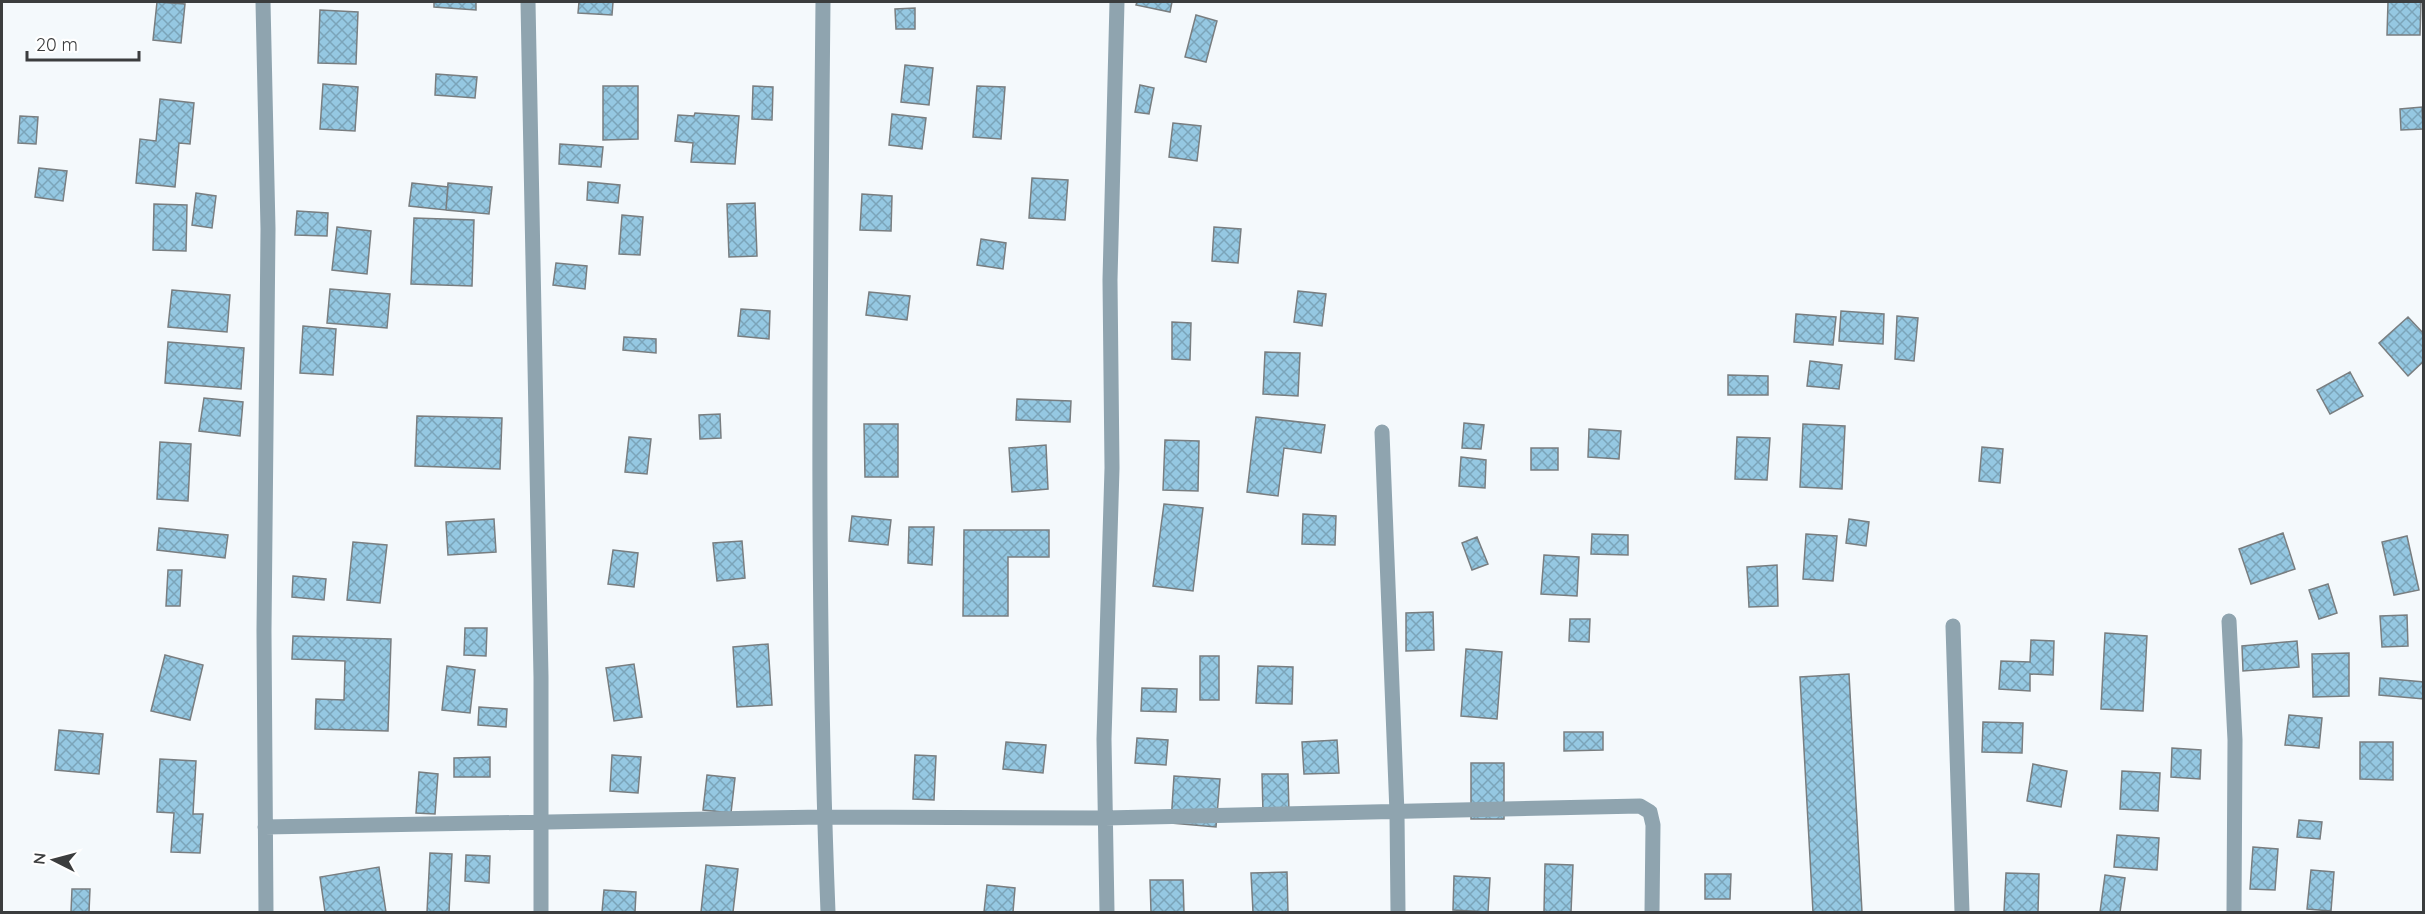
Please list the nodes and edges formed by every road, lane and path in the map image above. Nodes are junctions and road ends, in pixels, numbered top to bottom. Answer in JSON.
{"nodes":[{"id":1,"x":263,"y":2,"type":"edge"},
{"id":2,"x":528,"y":2,"type":"edge"},
{"id":3,"x":824,"y":2,"type":"edge"},
{"id":4,"x":1117,"y":2,"type":"edge"},
{"id":5,"x":1382,"y":432,"type":"dead end"},
{"id":6,"x":2229,"y":621,"type":"dead end"},
{"id":7,"x":1953,"y":626,"type":"dead end"},
{"id":8,"x":1397,"y":813,"type":"junction"},
{"id":9,"x":824,"y":817,"type":"junction"},
{"id":10,"x":1105,"y":818,"type":"junction"},
{"id":11,"x":541,"y":821,"type":"junction"},
{"id":12,"x":266,"y":827,"type":"junction"},
{"id":13,"x":266,"y":912,"type":"edge"},
{"id":14,"x":541,"y":912,"type":"edge"},
{"id":15,"x":828,"y":912,"type":"edge"},
{"id":16,"x":1107,"y":912,"type":"edge"},
{"id":17,"x":1398,"y":912,"type":"edge"},
{"id":18,"x":1652,"y":912,"type":"edge"},
{"id":19,"x":1962,"y":912,"type":"edge"},
{"id":20,"x":2234,"y":912,"type":"edge"}],
"edges":[{"from":1,"to":12,"type":"street"},
{"from":2,"to":11,"type":"street"},
{"from":3,"to":9,"type":"street"},
{"from":4,"to":10,"type":"street"},
{"from":5,"to":8,"type":"street"},
{"from":6,"to":20,"type":"street"},
{"from":7,"to":19,"type":"street"},
{"from":8,"to":10,"type":"street"},
{"from":8,"to":17,"type":"street"},
{"from":8,"to":18,"type":"street"},
{"from":9,"to":10,"type":"street"},
{"from":9,"to":11,"type":"street"},
{"from":9,"to":15,"type":"street"},
{"from":10,"to":16,"type":"street"},
{"from":11,"to":12,"type":"street"},
{"from":11,"to":14,"type":"street"},
{"from":12,"to":13,"type":"street"}]}
